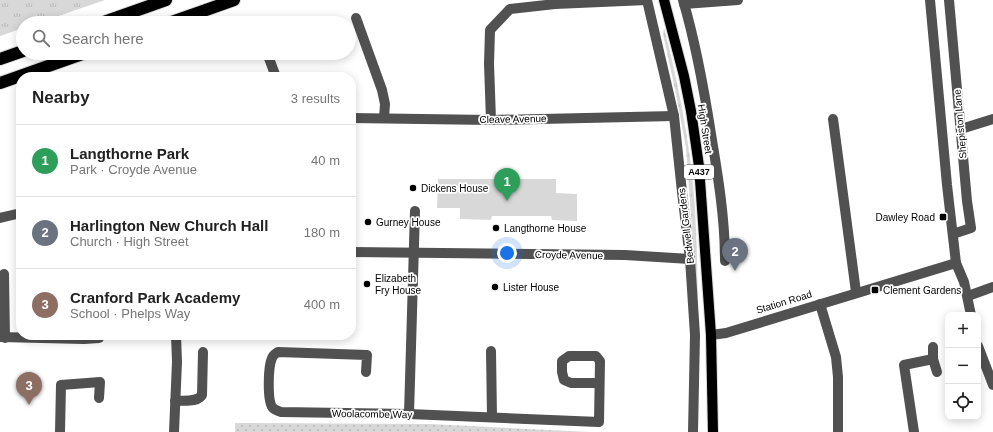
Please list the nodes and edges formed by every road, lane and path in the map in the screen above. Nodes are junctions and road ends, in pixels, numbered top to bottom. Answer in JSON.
{"nodes":[{"id":1,"x":166,"y":0,"type":"edge"},
{"id":2,"x":234,"y":0,"type":"edge"},
{"id":3,"x":647,"y":0,"type":"edge"},
{"id":4,"x":664,"y":0,"type":"edge"},
{"id":5,"x":738,"y":0,"type":"edge"},
{"id":6,"x":930,"y":0,"type":"edge"},
{"id":7,"x":949,"y":0,"type":"edge"},
{"id":8,"x":684,"y":2,"type":"edge"},
{"id":9,"x":121,"y":16,"type":"edge"},
{"id":10,"x":189,"y":16,"type":"edge"},
{"id":11,"x":356,"y":18,"type":"dead end"},
{"id":12,"x":16,"y":53,"type":"edge"},
{"id":13,"x":0,"y":59,"type":"edge"},
{"id":14,"x":66,"y":60,"type":"edge"},
{"id":15,"x":270,"y":60,"type":"edge"},
{"id":16,"x":33,"y":72,"type":"edge"},
{"id":17,"x":274,"y":72,"type":"edge"},
{"id":18,"x":16,"y":78,"type":"edge"},
{"id":19,"x":0,"y":84,"type":"edge"},
{"id":20,"x":674,"y":116,"type":"junction"},
{"id":21,"x":356,"y":118,"type":"edge"},
{"id":22,"x":384,"y":118,"type":"junction"},
{"id":23,"x":833,"y":119,"type":"dead end"},
{"id":24,"x":993,"y":119,"type":"edge"},
{"id":25,"x":491,"y":120,"type":"junction"},
{"id":26,"x":961,"y":129,"type":"junction"},
{"id":27,"x":415,"y":211,"type":"dead end"},
{"id":28,"x":16,"y":214,"type":"edge"},
{"id":29,"x":0,"y":217,"type":"edge"},
{"id":30,"x":953,"y":234,"type":"junction"},
{"id":31,"x":356,"y":252,"type":"edge"},
{"id":32,"x":414,"y":253,"type":"junction"},
{"id":33,"x":690,"y":259,"type":"junction"},
{"id":34,"x":725,"y":260,"type":"dead end"},
{"id":35,"x":956,"y":263,"type":"junction"},
{"id":36,"x":4,"y":274,"type":"dead end"},
{"id":37,"x":993,"y":287,"type":"edge"},
{"id":38,"x":856,"y":292,"type":"junction"},
{"id":39,"x":968,"y":296,"type":"junction"},
{"id":40,"x":820,"y":304,"type":"junction"},
{"id":41,"x":971,"y":312,"type":"edge"},
{"id":42,"x":711,"y":335,"type":"junction"},
{"id":43,"x":2,"y":338,"type":"edge"},
{"id":44,"x":16,"y":338,"type":"edge"},
{"id":45,"x":176,"y":340,"type":"edge"},
{"id":46,"x":933,"y":346,"type":"dead end"},
{"id":47,"x":979,"y":348,"type":"edge"},
{"id":48,"x":491,"y":351,"type":"dead end"},
{"id":49,"x":203,"y":352,"type":"dead end"},
{"id":50,"x":933,"y":360,"type":"junction"},
{"id":51,"x":989,"y":362,"type":"edge"},
{"id":52,"x":366,"y":372,"type":"dead end"},
{"id":53,"x":937,"y":372,"type":"dead end"},
{"id":54,"x":599,"y":384,"type":"dead end"},
{"id":55,"x":993,"y":385,"type":"edge"},
{"id":56,"x":99,"y":398,"type":"dead end"},
{"id":57,"x":175,"y":401,"type":"junction"},
{"id":58,"x":409,"y":414,"type":"junction"},
{"id":59,"x":492,"y":417,"type":"junction"},
{"id":60,"x":60,"y":432,"type":"edge"},
{"id":61,"x":174,"y":432,"type":"edge"},
{"id":62,"x":693,"y":432,"type":"edge"},
{"id":63,"x":713,"y":432,"type":"edge"},
{"id":64,"x":838,"y":432,"type":"edge"},
{"id":65,"x":914,"y":432,"type":"edge"}],
"edges":[{"from":1,"to":9,"type":"highway"},
{"from":2,"to":10,"type":"highway"},
{"from":3,"to":20,"type":"street","name":"Bedwell Gardens"},
{"from":3,"to":25,"type":"street"},
{"from":4,"to":42,"type":"main road","name":"High Street","number":"A437"},
{"from":5,"to":8,"type":"street"},
{"from":6,"to":30,"type":"street","name":"Shepiston Lane"},
{"from":7,"to":26,"type":"street","name":"Shepiston Lane"},
{"from":8,"to":34,"type":"street"},
{"from":11,"to":22,"type":"street"},
{"from":12,"to":13,"type":"highway"},
{"from":14,"to":16,"type":"highway"},
{"from":15,"to":17,"type":"street"},
{"from":18,"to":19,"type":"highway"},
{"from":20,"to":25,"type":"street","name":"Cleave Avenue"},
{"from":20,"to":33,"type":"street","name":"Bedwell Gardens"},
{"from":21,"to":22,"type":"street","name":"Cleave Avenue"},
{"from":22,"to":25,"type":"street","name":"Cleave Avenue"},
{"from":23,"to":38,"type":"street"},
{"from":24,"to":26,"type":"street"},
{"from":26,"to":30,"type":"street","name":"Shepiston Lane"},
{"from":27,"to":32,"type":"street"},
{"from":28,"to":29,"type":"street"},
{"from":30,"to":35,"type":"street","name":"Shepiston Lane"},
{"from":31,"to":32,"type":"street","name":"Croyde Avenue"},
{"from":32,"to":33,"type":"street","name":"Croyde Avenue"},
{"from":32,"to":58,"type":"street"},
{"from":33,"to":62,"type":"street","name":"Bedwell Gardens"},
{"from":35,"to":38,"type":"street","name":"Station Road"},
{"from":35,"to":39,"type":"street"},
{"from":36,"to":43,"type":"street"},
{"from":37,"to":39,"type":"street"},
{"from":38,"to":40,"type":"street","name":"Station Road"},
{"from":39,"to":41,"type":"street"},
{"from":40,"to":42,"type":"street","name":"Station Road"},
{"from":40,"to":64,"type":"street"},
{"from":42,"to":63,"type":"main road","number":"A437"},
{"from":43,"to":44,"type":"street"},
{"from":45,"to":57,"type":"street"},
{"from":46,"to":50,"type":"street"},
{"from":47,"to":51,"type":"street"},
{"from":48,"to":59,"type":"street"},
{"from":49,"to":57,"type":"street"},
{"from":50,"to":53,"type":"street"},
{"from":50,"to":65,"type":"street"},
{"from":51,"to":55,"type":"street"},
{"from":52,"to":58,"type":"street","name":"Woolacombe Way"},
{"from":54,"to":59,"type":"street","name":"Woolacombe Way"},
{"from":56,"to":60,"type":"street"},
{"from":57,"to":61,"type":"street"},
{"from":58,"to":59,"type":"street","name":"Woolacombe Way"}]}
